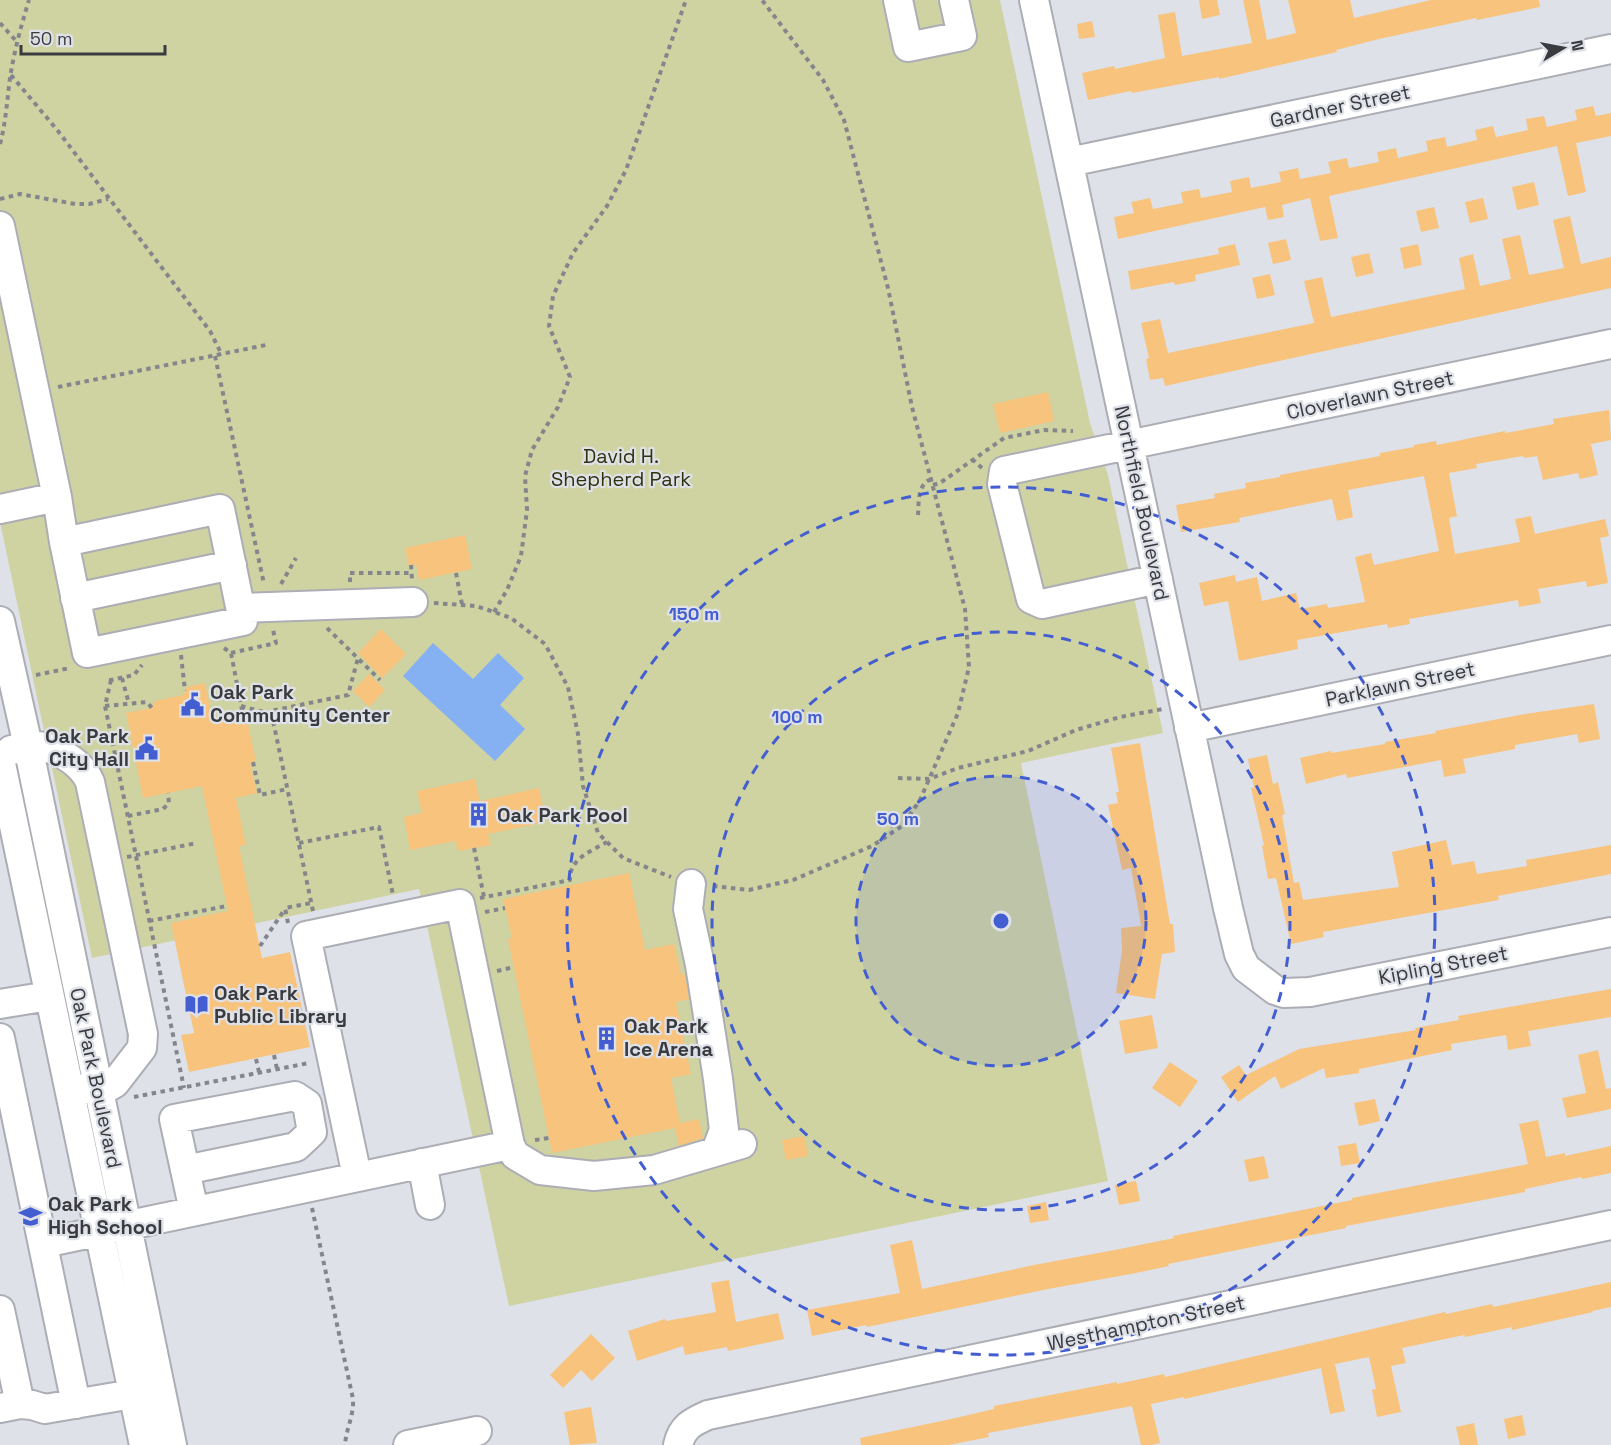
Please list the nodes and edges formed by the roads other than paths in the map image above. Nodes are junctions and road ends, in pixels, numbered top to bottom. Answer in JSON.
{"nodes":[{"id":1,"x":898,"y":0,"type":"edge"},
{"id":2,"x":954,"y":0,"type":"edge"},
{"id":3,"x":1034,"y":0,"type":"edge"},
{"id":4,"x":1611,"y":49,"type":"edge"},
{"id":5,"x":1069,"y":162,"type":"junction"},
{"id":6,"x":0,"y":226,"type":"edge"},
{"id":7,"x":1611,"y":344,"type":"edge"},
{"id":8,"x":1129,"y":446,"type":"junction"},
{"id":9,"x":57,"y":497,"type":"junction"},
{"id":10,"x":0,"y":509,"type":"edge"},
{"id":11,"x":64,"y":542,"type":"junction"},
{"id":12,"x":232,"y":565,"type":"junction"},
{"id":13,"x":1158,"y":579,"type":"junction"},
{"id":14,"x":75,"y":598,"type":"junction"},
{"id":15,"x":413,"y":602,"type":"road end"},
{"id":16,"x":241,"y":608,"type":"junction"},
{"id":17,"x":0,"y":621,"type":"edge"},
{"id":18,"x":1611,"y":640,"type":"edge"},
{"id":19,"x":1189,"y":728,"type":"junction"},
{"id":20,"x":28,"y":746,"type":"junction"},
{"id":21,"x":0,"y":753,"type":"edge"},
{"id":22,"x":0,"y":759,"type":"edge"},
{"id":23,"x":47,"y":844,"type":"junction"},
{"id":24,"x":10,"y":852,"type":"edge"},
{"id":25,"x":691,"y":884,"type":"road end"},
{"id":26,"x":1611,"y":932,"type":"edge"},
{"id":27,"x":1275,"y":990,"type":"joint"},
{"id":28,"x":49,"y":996,"type":"junction"},
{"id":29,"x":0,"y":1004,"type":"edge"},
{"id":30,"x":0,"y":1038,"type":"edge"},
{"id":31,"x":98,"y":1089,"type":"junction"},
{"id":32,"x":69,"y":1090,"type":"junction"},
{"id":33,"x":510,"y":1145,"type":"junction"},
{"id":34,"x":422,"y":1164,"type":"junction"},
{"id":35,"x":185,"y":1170,"type":"dead end"},
{"id":36,"x":357,"y":1176,"type":"junction"},
{"id":37,"x":430,"y":1205,"type":"dead end"},
{"id":38,"x":194,"y":1210,"type":"junction"},
{"id":39,"x":127,"y":1225,"type":"junction"},
{"id":40,"x":1611,"y":1225,"type":"edge"},
{"id":41,"x":99,"y":1231,"type":"junction"},
{"id":42,"x":44,"y":1243,"type":"junction"},
{"id":43,"x":0,"y":1310,"type":"edge"},
{"id":44,"x":156,"y":1366,"type":"junction"},
{"id":45,"x":133,"y":1394,"type":"junction"},
{"id":46,"x":76,"y":1404,"type":"junction"},
{"id":47,"x":10,"y":1406,"type":"edge"},
{"id":48,"x":477,"y":1431,"type":"dead end"},
{"id":49,"x":681,"y":1436,"type":"edge"},
{"id":50,"x":144,"y":1445,"type":"edge"},
{"id":51,"x":172,"y":1445,"type":"edge"},
{"id":52,"x":408,"y":1445,"type":"edge"}],
"edges":[{"from":1,"to":2,"type":"street"},
{"from":3,"to":5,"type":"street","name":"Northfield Boulevard"},
{"from":4,"to":5,"type":"street","name":"Gardner Street"},
{"from":5,"to":8,"type":"street","name":"Northfield Boulevard"},
{"from":6,"to":9,"type":"street"},
{"from":7,"to":8,"type":"street","name":"Cloverlawn Street"},
{"from":8,"to":13,"type":"street","name":"Northfield Boulevard"},
{"from":8,"to":13,"type":"street","name":"Cloverlawn Street"},
{"from":9,"to":10,"type":"street"},
{"from":9,"to":11,"type":"street"},
{"from":11,"to":12,"type":"street"},
{"from":11,"to":14,"type":"street"},
{"from":12,"to":14,"type":"street"},
{"from":12,"to":16,"type":"street"},
{"from":13,"to":19,"type":"street","name":"Northfield Boulevard"},
{"from":14,"to":16,"type":"street"},
{"from":15,"to":16,"type":"street"},
{"from":17,"to":20,"type":"street","name":"Oak Park Boulevard"},
{"from":18,"to":19,"type":"street","name":"Parklawn Street"},
{"from":19,"to":27,"type":"street","name":"Northfield Boulevard"},
{"from":20,"to":21,"type":"street"},
{"from":20,"to":23,"type":"street","name":"Oak Park Boulevard"},
{"from":20,"to":31,"type":"street"},
{"from":22,"to":24,"type":"street","name":"Oak Park Boulevard"},
{"from":23,"to":24,"type":"street"},
{"from":23,"to":31,"type":"street","name":"Oak Park Boulevard"},
{"from":24,"to":28,"type":"street","name":"Oak Park Boulevard"},
{"from":25,"to":33,"type":"street"},
{"from":26,"to":27,"type":"street","name":"Kipling Street"},
{"from":28,"to":29,"type":"street"},
{"from":28,"to":32,"type":"street","name":"Oak Park Boulevard"},
{"from":30,"to":42,"type":"street"},
{"from":31,"to":32,"type":"street"},
{"from":31,"to":39,"type":"street","name":"Oak Park Boulevard"},
{"from":32,"to":41,"type":"street","name":"Oak Park Boulevard"},
{"from":33,"to":34,"type":"street"},
{"from":33,"to":36,"type":"street"},
{"from":34,"to":36,"type":"street"},
{"from":34,"to":37,"type":"street"},
{"from":35,"to":38,"type":"street"},
{"from":36,"to":38,"type":"street"},
{"from":38,"to":39,"type":"street"},
{"from":39,"to":41,"type":"street"},
{"from":39,"to":44,"type":"street","name":"Oak Park Boulevard"},
{"from":40,"to":49,"type":"street","name":"Westhampton Street"},
{"from":41,"to":42,"type":"street"},
{"from":41,"to":45,"type":"street","name":"Oak Park Boulevard"},
{"from":42,"to":46,"type":"street"},
{"from":43,"to":47,"type":"street"},
{"from":44,"to":45,"type":"street"},
{"from":44,"to":51,"type":"street","name":"Oak Park Boulevard"},
{"from":45,"to":46,"type":"street"},
{"from":45,"to":50,"type":"street","name":"Oak Park Boulevard"},
{"from":46,"to":47,"type":"street"},
{"from":48,"to":52,"type":"street"}]}
